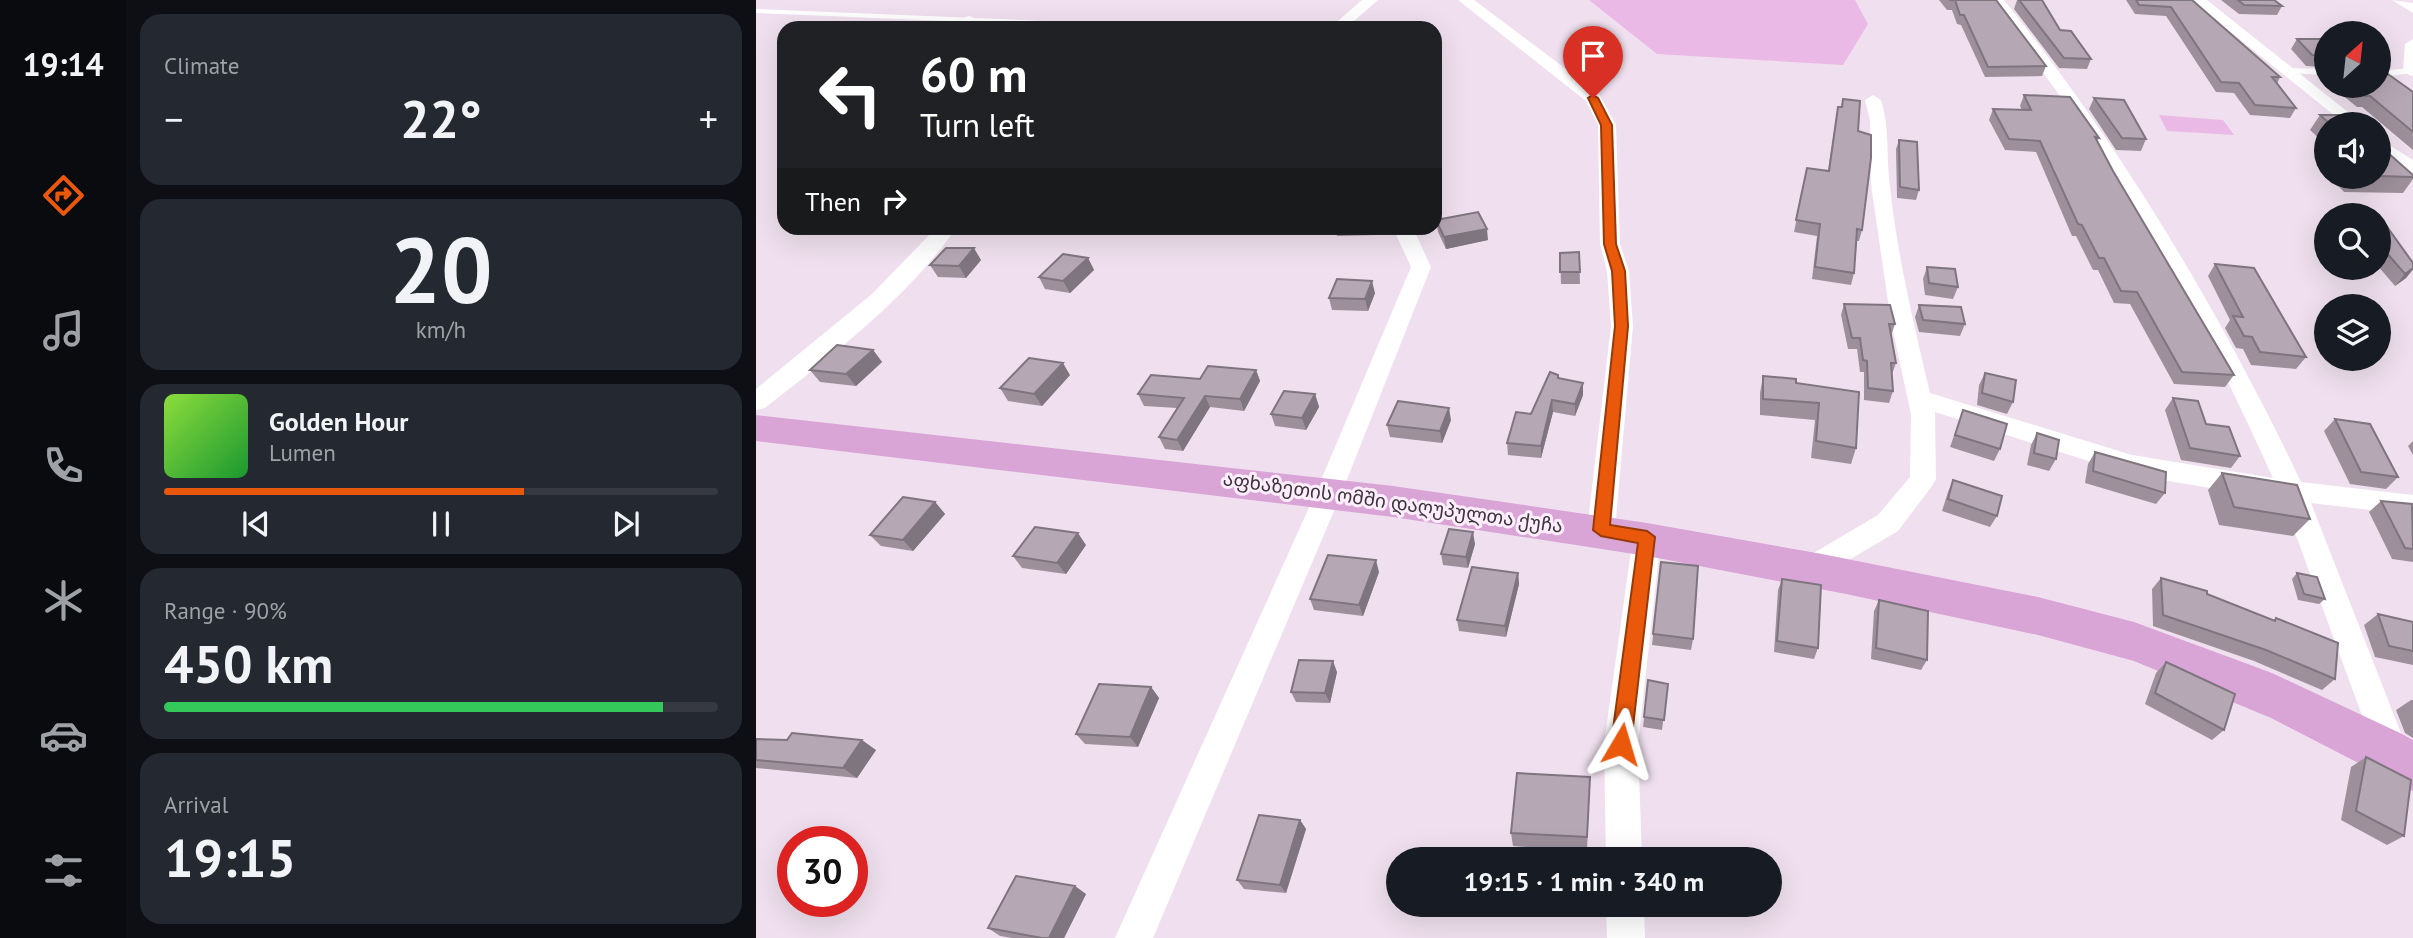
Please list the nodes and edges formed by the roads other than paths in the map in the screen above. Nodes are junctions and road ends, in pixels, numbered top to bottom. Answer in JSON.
{"nodes":[{"id":1,"x":1371,"y":0,"type":"edge"},
{"id":2,"x":1465,"y":0,"type":"edge"},
{"id":3,"x":1997,"y":0,"type":"edge"},
{"id":4,"x":2199,"y":0,"type":"edge"},
{"id":5,"x":2399,"y":0,"type":"edge"},
{"id":6,"x":2413,"y":9,"type":"edge"},
{"id":7,"x":756,"y":11,"type":"edge"},
{"id":8,"x":919,"y":21,"type":"edge"},
{"id":9,"x":1346,"y":21,"type":"edge"},
{"id":10,"x":2413,"y":44,"type":"edge"},
{"id":11,"x":2288,"y":71,"type":"junction"},
{"id":12,"x":2411,"y":71,"type":"joint"},
{"id":13,"x":2314,"y":72,"type":"edge"},
{"id":14,"x":2391,"y":73,"type":"edge"},
{"id":15,"x":1873,"y":100,"type":"dead end"},
{"id":16,"x":2340,"y":112,"type":"edge"},
{"id":17,"x":2391,"y":153,"type":"edge"},
{"id":18,"x":2413,"y":169,"type":"edge"},
{"id":19,"x":940,"y":235,"type":"edge"},
{"id":20,"x":1406,"y":235,"type":"edge"},
{"id":21,"x":1921,"y":399,"type":"junction"},
{"id":22,"x":756,"y":402,"type":"edge"},
{"id":23,"x":756,"y":428,"type":"edge"},
{"id":24,"x":2292,"y":491,"type":"junction"},
{"id":25,"x":1329,"y":492,"type":"junction"},
{"id":26,"x":2413,"y":505,"type":"edge"},
{"id":27,"x":1601,"y":530,"type":"junction"},
{"id":28,"x":1647,"y":537,"type":"junction"},
{"id":29,"x":1810,"y":569,"type":"junction"},
{"id":30,"x":2403,"y":761,"type":"edge"},
{"id":31,"x":1624,"y":847,"type":"edge"},
{"id":32,"x":1625,"y":917,"type":"edge"},
{"id":33,"x":1135,"y":938,"type":"edge"},
{"id":34,"x":1626,"y":938,"type":"edge"}],
"edges":[{"from":1,"to":9,"type":"street"},
{"from":2,"to":27,"type":"street"},
{"from":3,"to":24,"type":"street"},
{"from":4,"to":11,"type":"street"},
{"from":5,"to":6,"type":"street"},
{"from":7,"to":8,"type":"lane"},
{"from":10,"to":12,"type":"street"},
{"from":11,"to":13,"type":"lane"},
{"from":11,"to":16,"type":"street"},
{"from":12,"to":14,"type":"lane"},
{"from":15,"to":21,"type":"street"},
{"from":17,"to":18,"type":"street"},
{"from":19,"to":22,"type":"street"},
{"from":20,"to":25,"type":"street"},
{"from":21,"to":24,"type":"street"},
{"from":21,"to":29,"type":"street"},
{"from":23,"to":25,"type":"main road","name":"აფხაზეთის ომში დაღუპულთა ქუჩა"},
{"from":24,"to":26,"type":"street"},
{"from":24,"to":30,"type":"street"},
{"from":25,"to":27,"type":"main road","name":"აფხაზეთის ომში დაღუპულთა ქუჩა"},
{"from":25,"to":33,"type":"street"},
{"from":27,"to":28,"type":"main road","name":"აფხაზეთის ომში დაღუპულთა ქუჩა"},
{"from":28,"to":29,"type":"main road","name":"აფხაზეთის ომში დაღუპულთა ქუჩა"},
{"from":28,"to":31,"type":"street"},
{"from":29,"to":30,"type":"main road","name":"აფხაზეთის ომში დაღუპულთა ქუჩა"},
{"from":32,"to":34,"type":"street"}]}
